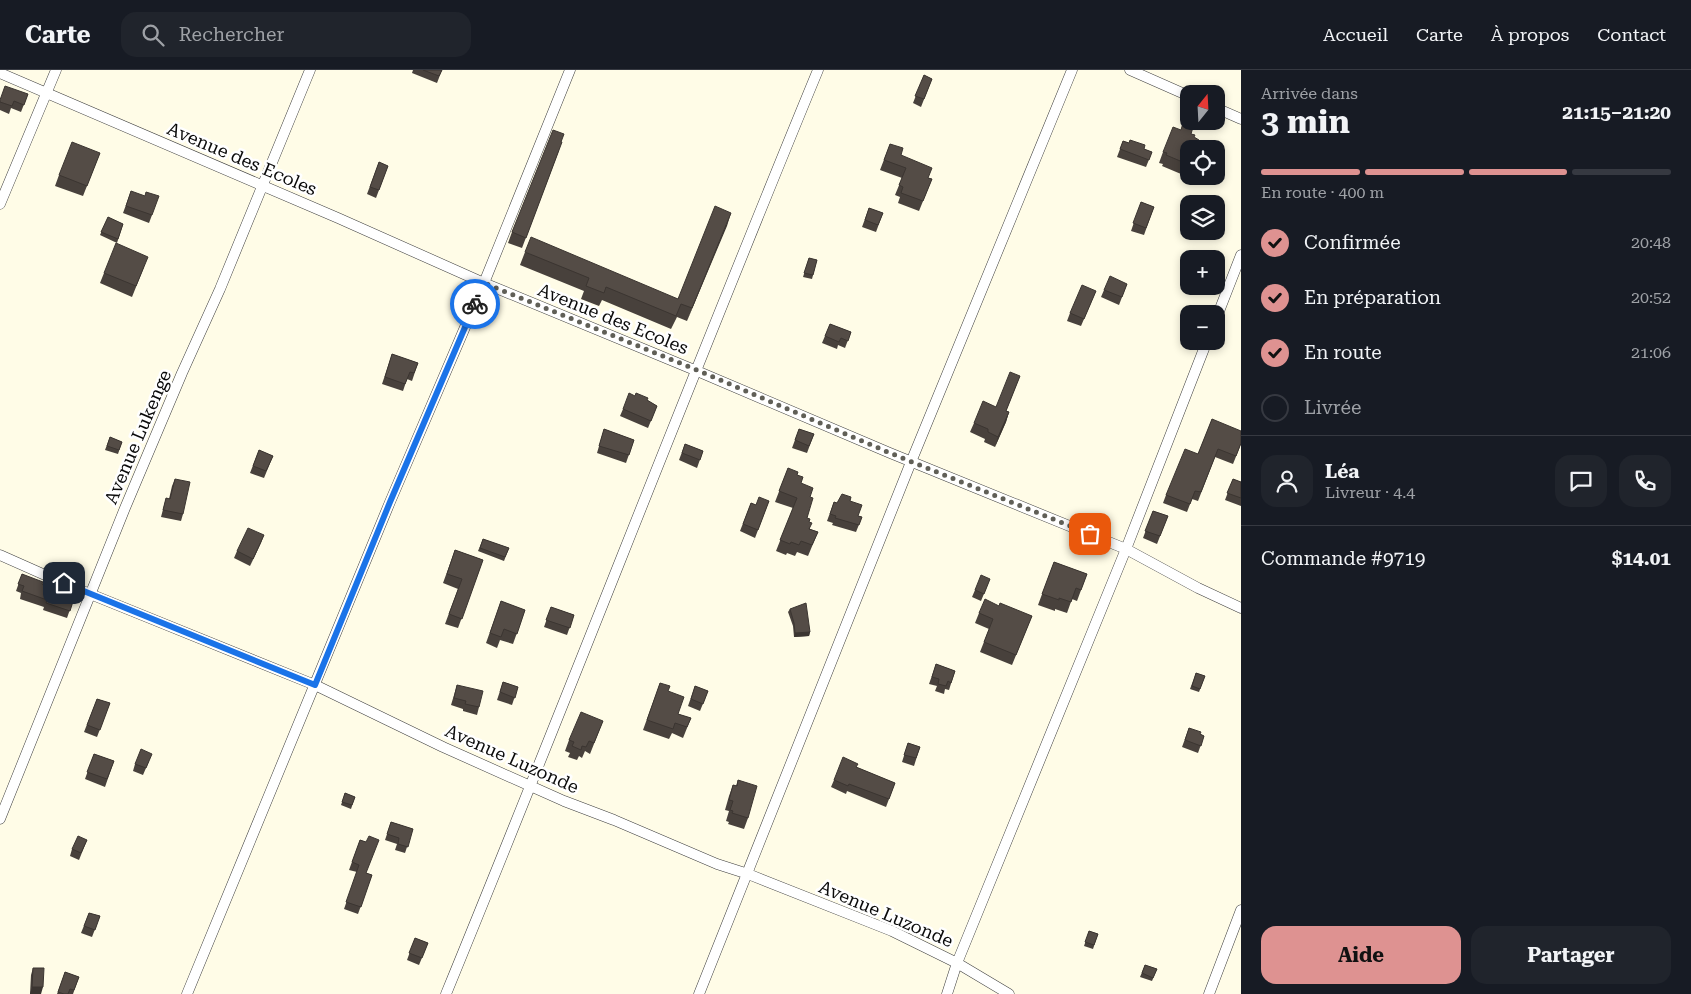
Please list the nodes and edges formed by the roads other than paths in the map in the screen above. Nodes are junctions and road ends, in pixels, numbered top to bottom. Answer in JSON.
{"nodes":[{"id":1,"x":56,"y":70,"type":"edge"},
{"id":2,"x":310,"y":70,"type":"edge"},
{"id":3,"x":570,"y":70,"type":"edge"},
{"id":4,"x":818,"y":70,"type":"edge"},
{"id":5,"x":1072,"y":70,"type":"edge"},
{"id":6,"x":1130,"y":70,"type":"edge"},
{"id":7,"x":0,"y":73,"type":"edge"},
{"id":8,"x":46,"y":92,"type":"junction"},
{"id":9,"x":1180,"y":92,"type":"edge"},
{"id":10,"x":1225,"y":112,"type":"edge"},
{"id":11,"x":1241,"y":119,"type":"edge"},
{"id":12,"x":263,"y":187,"type":"junction"},
{"id":13,"x":0,"y":204,"type":"edge"},
{"id":14,"x":1241,"y":256,"type":"edge"},
{"id":15,"x":484,"y":283,"type":"junction"},
{"id":16,"x":1222,"y":305,"type":"edge"},
{"id":17,"x":1203,"y":350,"type":"edge"},
{"id":18,"x":697,"y":370,"type":"junction"},
{"id":19,"x":912,"y":462,"type":"junction"},
{"id":20,"x":1126,"y":549,"type":"junction"},
{"id":21,"x":0,"y":556,"type":"edge"},
{"id":22,"x":91,"y":593,"type":"junction"},
{"id":23,"x":1241,"y":608,"type":"edge"},
{"id":24,"x":315,"y":685,"type":"junction"},
{"id":25,"x":532,"y":786,"type":"junction"},
{"id":26,"x":0,"y":819,"type":"edge"},
{"id":27,"x":748,"y":874,"type":"junction"},
{"id":28,"x":1241,"y":910,"type":"edge"},
{"id":29,"x":957,"y":963,"type":"junction"},
{"id":30,"x":186,"y":994,"type":"edge"},
{"id":31,"x":446,"y":994,"type":"edge"},
{"id":32,"x":699,"y":994,"type":"edge"},
{"id":33,"x":947,"y":994,"type":"edge"},
{"id":34,"x":1010,"y":994,"type":"edge"},
{"id":35,"x":1209,"y":994,"type":"edge"}],
"edges":[{"from":1,"to":8,"type":"street"},
{"from":2,"to":12,"type":"street","name":"Avenue Lukenge"},
{"from":3,"to":15,"type":"street"},
{"from":4,"to":18,"type":"street"},
{"from":5,"to":19,"type":"street"},
{"from":6,"to":9,"type":"street"},
{"from":7,"to":8,"type":"street","name":"Avenue des Ecoles"},
{"from":8,"to":12,"type":"street","name":"Avenue des Ecoles"},
{"from":8,"to":13,"type":"street"},
{"from":10,"to":11,"type":"street"},
{"from":12,"to":15,"type":"street","name":"Avenue des Ecoles"},
{"from":12,"to":22,"type":"street","name":"Avenue Lukenge"},
{"from":14,"to":16,"type":"street"},
{"from":15,"to":18,"type":"street","name":"Avenue des Ecoles"},
{"from":15,"to":24,"type":"street"},
{"from":17,"to":20,"type":"street"},
{"from":18,"to":19,"type":"street","name":"Avenue des Ecoles"},
{"from":18,"to":25,"type":"street"},
{"from":19,"to":20,"type":"street","name":"Avenue des Ecoles"},
{"from":19,"to":27,"type":"street"},
{"from":20,"to":23,"type":"street","name":"Avenue des Ecoles"},
{"from":20,"to":29,"type":"street"},
{"from":21,"to":22,"type":"street","name":"Avenue Luzonde"},
{"from":22,"to":24,"type":"street","name":"Avenue Luzonde"},
{"from":22,"to":26,"type":"street","name":"Avenue Lukenge"},
{"from":24,"to":25,"type":"street","name":"Avenue Luzonde"},
{"from":24,"to":30,"type":"street"},
{"from":25,"to":27,"type":"street","name":"Avenue Luzonde"},
{"from":25,"to":31,"type":"street"},
{"from":27,"to":29,"type":"street","name":"Avenue Luzonde"},
{"from":27,"to":32,"type":"street"},
{"from":28,"to":35,"type":"street"},
{"from":29,"to":33,"type":"street"},
{"from":29,"to":34,"type":"street","name":"Avenue Luzonde"}]}
